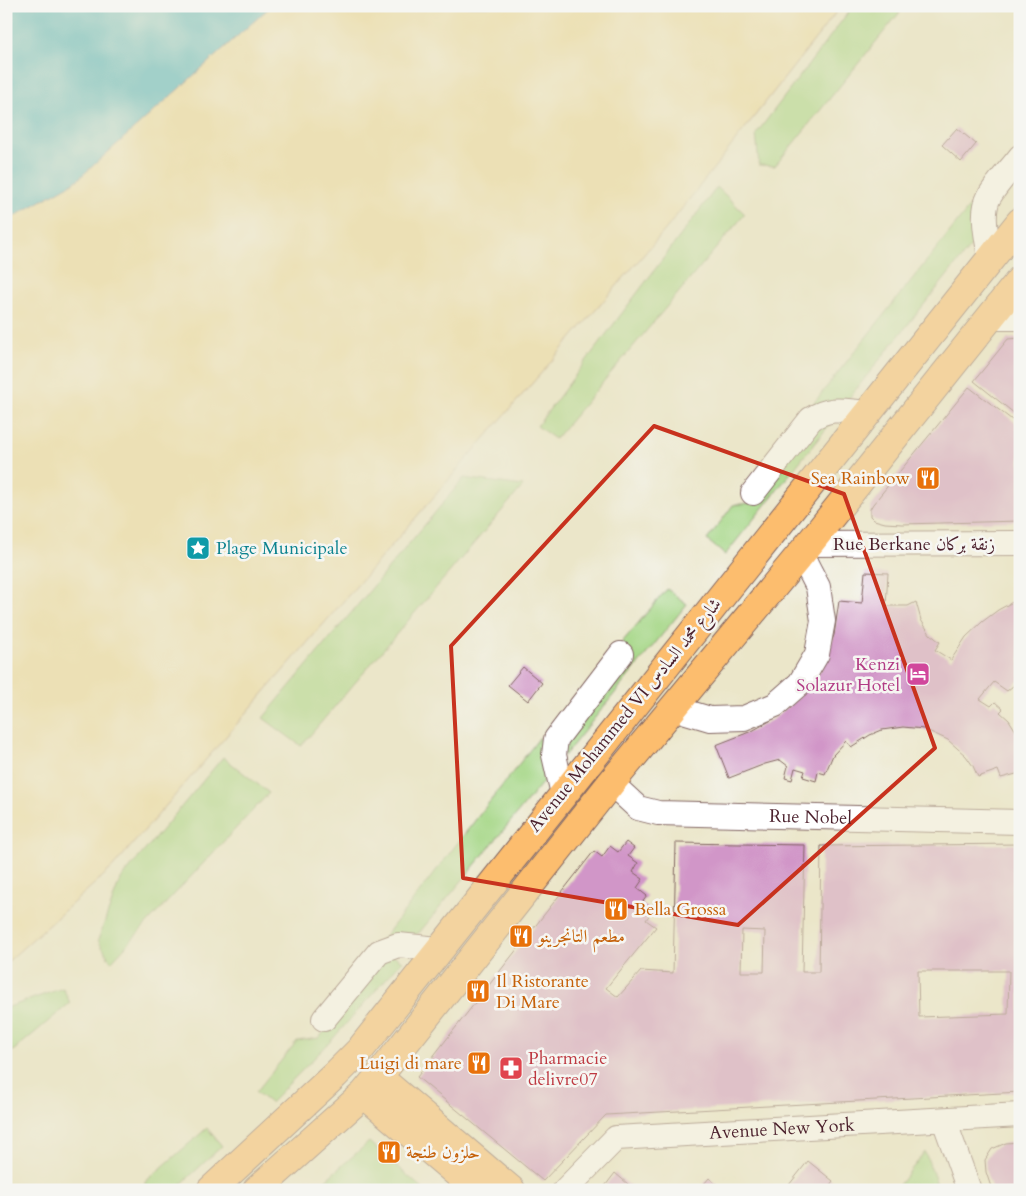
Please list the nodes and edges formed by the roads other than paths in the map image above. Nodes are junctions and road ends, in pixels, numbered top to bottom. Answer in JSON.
{"nodes":[{"id":1,"x":1020,"y":157,"type":"edge"},
{"id":2,"x":1020,"y":222,"type":"edge"},
{"id":3,"x":990,"y":259,"type":"junction"},
{"id":4,"x":1020,"y":280,"type":"edge"},
{"id":5,"x":989,"y":318,"type":"junction"},
{"id":6,"x":1020,"y":318,"type":"edge"},
{"id":7,"x":867,"y":413,"type":"junction"},
{"id":8,"x":753,"y":493,"type":"dead end"},
{"id":9,"x":1020,"y":543,"type":"edge"},
{"id":10,"x":805,"y":549,"type":"junction"},
{"id":11,"x":621,"y":654,"type":"dead end"},
{"id":12,"x":673,"y":708,"type":"junction"},
{"id":13,"x":611,"y":783,"type":"junction"},
{"id":14,"x":562,"y":794,"type":"junction"},
{"id":15,"x":1020,"y":822,"type":"edge"},
{"id":16,"x":439,"y":949,"type":"junction"},
{"id":17,"x":324,"y":1019,"type":"dead end"},
{"id":18,"x":371,"y":1085,"type":"junction"},
{"id":19,"x":1020,"y":1116,"type":"edge"},
{"id":20,"x":944,"y":1120,"type":"junction"},
{"id":21,"x":211,"y":1190,"type":"edge"},
{"id":22,"x":257,"y":1190,"type":"edge"},
{"id":23,"x":477,"y":1190,"type":"edge"},
{"id":24,"x":512,"y":1190,"type":"edge"},
{"id":25,"x":565,"y":1190,"type":"edge"},
{"id":26,"x":969,"y":1190,"type":"edge"}],
"edges":[{"from":1,"to":3,"type":"street"},
{"from":2,"to":3,"type":"main road","name":"Avenue Mohammed VI شارع محمد السادس"},
{"from":3,"to":7,"type":"main road","name":"Avenue Mohammed VI شارع محمد السادس"},
{"from":4,"to":5,"type":"main road","name":"Avenue Mohammed VI شارع محمد السادس"},
{"from":5,"to":6,"type":"street"},
{"from":5,"to":10,"type":"main road","name":"Avenue Mohammed VI شارع محمد السادس"},
{"from":7,"to":8,"type":"street"},
{"from":7,"to":14,"type":"main road","name":"Avenue Mohammed VI شارع محمد السادس"},
{"from":9,"to":10,"type":"street","name":"Rue Berkane زنقة بركان"},
{"from":10,"to":12,"type":"main road","name":"Avenue Mohammed VI شارع محمد السادس"},
{"from":10,"to":12,"type":"street"},
{"from":11,"to":14,"type":"street"},
{"from":12,"to":13,"type":"main road","name":"Avenue Mohammed VI شارع محمد السادس"},
{"from":13,"to":15,"type":"street","name":"Rue Nobel"},
{"from":13,"to":18,"type":"main road","name":"Avenue Mohammed VI شارع محمد السادس"},
{"from":14,"to":16,"type":"main road","name":"Avenue Mohammed VI شارع محمد السادس"},
{"from":16,"to":17,"type":"street"},
{"from":16,"to":21,"type":"main road","name":"Avenue Mohammed VI شارع محمد السادس"},
{"from":18,"to":22,"type":"main road","name":"Avenue Mohammed VI شارع محمد السادس"},
{"from":18,"to":23,"type":"main road"},
{"from":18,"to":24,"type":"main road"},
{"from":19,"to":20,"type":"street","name":"Avenue New York"},
{"from":20,"to":25,"type":"street","name":"Avenue New York"},
{"from":20,"to":26,"type":"street"}]}
